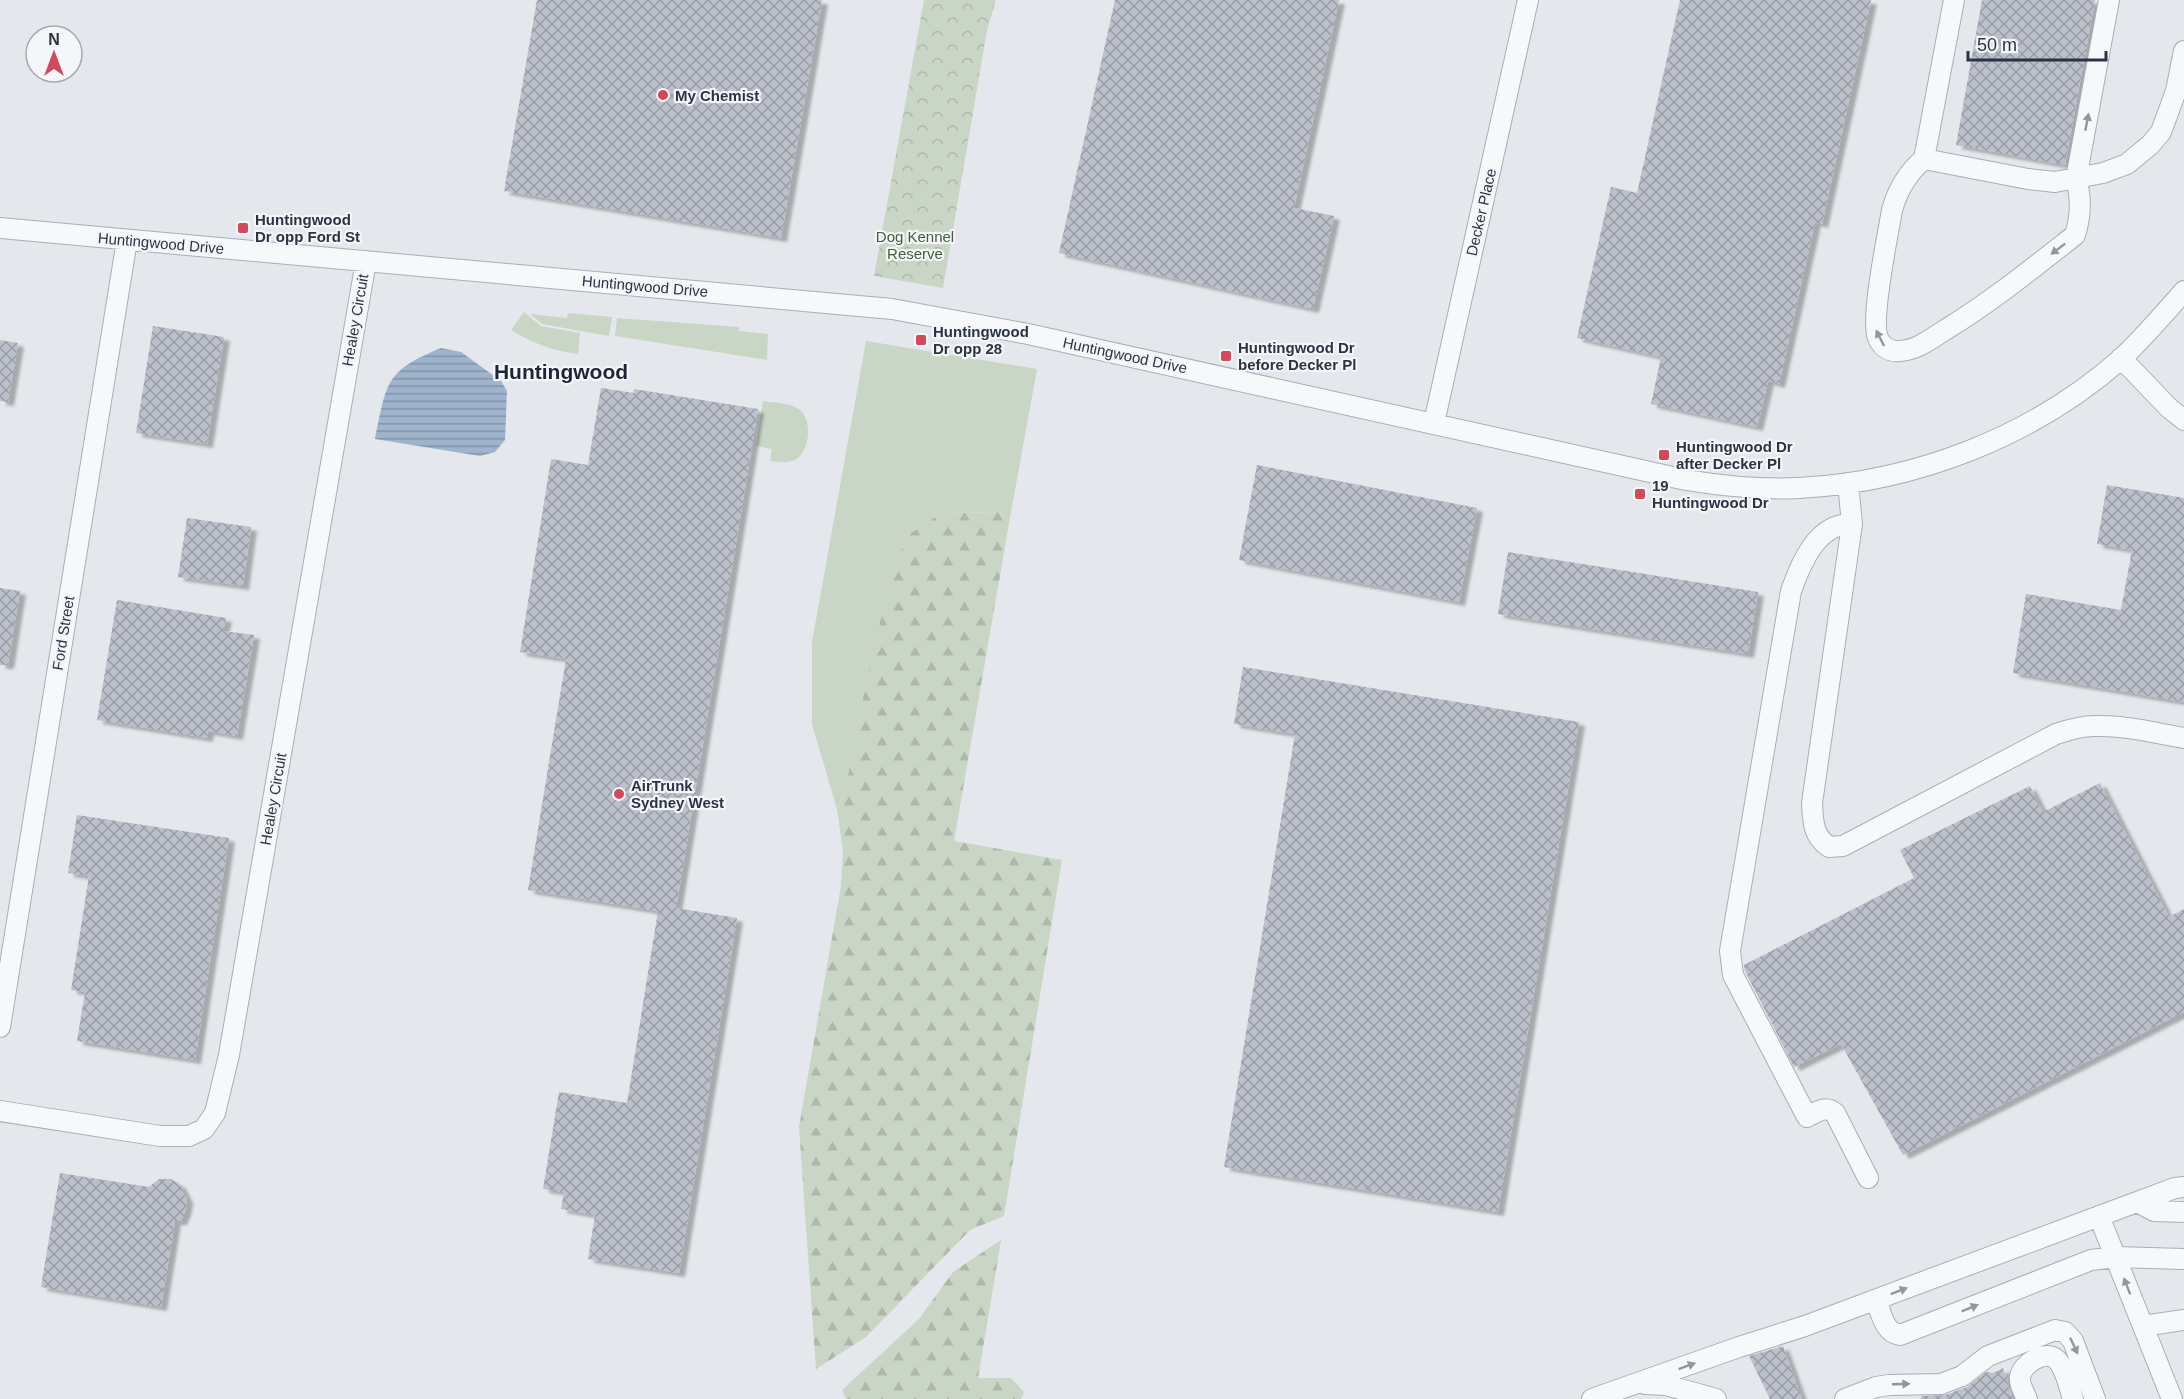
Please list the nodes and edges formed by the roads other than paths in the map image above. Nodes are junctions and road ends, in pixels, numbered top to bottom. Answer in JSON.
{"nodes":[{"id":1,"x":1528,"y":0,"type":"edge"},
{"id":2,"x":1954,"y":0,"type":"edge"},
{"id":3,"x":2109,"y":0,"type":"edge"},
{"id":4,"x":2184,"y":51,"type":"edge"},
{"id":5,"x":1924,"y":159,"type":"junction"},
{"id":6,"x":2076,"y":179,"type":"junction"},
{"id":7,"x":0,"y":228,"type":"edge"},
{"id":8,"x":127,"y":240,"type":"junction"},
{"id":9,"x":366,"y":261,"type":"junction"},
{"id":10,"x":2184,"y":291,"type":"edge"},
{"id":11,"x":2121,"y":358,"type":"junction"},
{"id":12,"x":2184,"y":420,"type":"edge"},
{"id":13,"x":1434,"y":423,"type":"junction"},
{"id":14,"x":1848,"y":483,"type":"junction"},
{"id":15,"x":1852,"y":524,"type":"junction"},
{"id":16,"x":2184,"y":738,"type":"edge"},
{"id":17,"x":0,"y":1027,"type":"edge"},
{"id":18,"x":0,"y":1111,"type":"edge"},
{"id":19,"x":1868,"y":1178,"type":"dead end"},
{"id":20,"x":2184,"y":1187,"type":"edge"},
{"id":21,"x":2137,"y":1202,"type":"junction"},
{"id":22,"x":2184,"y":1212,"type":"edge"},
{"id":23,"x":2099,"y":1216,"type":"junction"},
{"id":24,"x":2116,"y":1257,"type":"junction"},
{"id":25,"x":2184,"y":1259,"type":"edge"},
{"id":26,"x":1875,"y":1300,"type":"junction"},
{"id":27,"x":2184,"y":1320,"type":"edge"},
{"id":28,"x":2143,"y":1326,"type":"junction"},
{"id":29,"x":1637,"y":1383,"type":"junction"},
{"id":30,"x":2173,"y":1386,"type":"edge"},
{"id":31,"x":1592,"y":1399,"type":"edge"},
{"id":32,"x":1716,"y":1399,"type":"edge"},
{"id":33,"x":1845,"y":1399,"type":"edge"},
{"id":34,"x":2027,"y":1399,"type":"edge"},
{"id":35,"x":2073,"y":1399,"type":"edge"},
{"id":36,"x":2095,"y":1399,"type":"edge"}],
"edges":[{"from":1,"to":13,"type":"street","name":"Decker Place"},
{"from":2,"to":5,"type":"street"},
{"from":6,"to":3,"type":"street","one_way":true},
{"from":4,"to":6,"type":"street"},
{"from":5,"to":6,"type":"street"},
{"from":6,"to":5,"type":"street","one_way":true},
{"from":7,"to":8,"type":"street","name":"Huntingwood Drive"},
{"from":8,"to":9,"type":"street","name":"Huntingwood Drive"},
{"from":8,"to":17,"type":"street","name":"Ford Street"},
{"from":9,"to":13,"type":"street","name":"Huntingwood Drive"},
{"from":9,"to":18,"type":"street","name":"Healey Circuit"},
{"from":10,"to":11,"type":"street","name":"Huntingwood Drive"},
{"from":11,"to":12,"type":"street"},
{"from":11,"to":14,"type":"street","name":"Huntingwood Drive"},
{"from":13,"to":14,"type":"street","name":"Huntingwood Drive"},
{"from":14,"to":15,"type":"street"},
{"from":15,"to":16,"type":"street"},
{"from":15,"to":19,"type":"street"},
{"from":20,"to":21,"type":"street"},
{"from":21,"to":22,"type":"street"},
{"from":21,"to":23,"type":"street"},
{"from":23,"to":24,"type":"street"},
{"from":26,"to":23,"type":"street","one_way":true},
{"from":24,"to":25,"type":"street"},
{"from":26,"to":24,"type":"street","one_way":true},
{"from":28,"to":24,"type":"street","one_way":true},
{"from":29,"to":26,"type":"street","one_way":true},
{"from":27,"to":28,"type":"street"},
{"from":28,"to":30,"type":"street"},
{"from":29,"to":31,"type":"street"},
{"from":29,"to":32,"type":"street"},
{"from":33,"to":36,"type":"street","one_way":true},
{"from":34,"to":35,"type":"street"}]}
